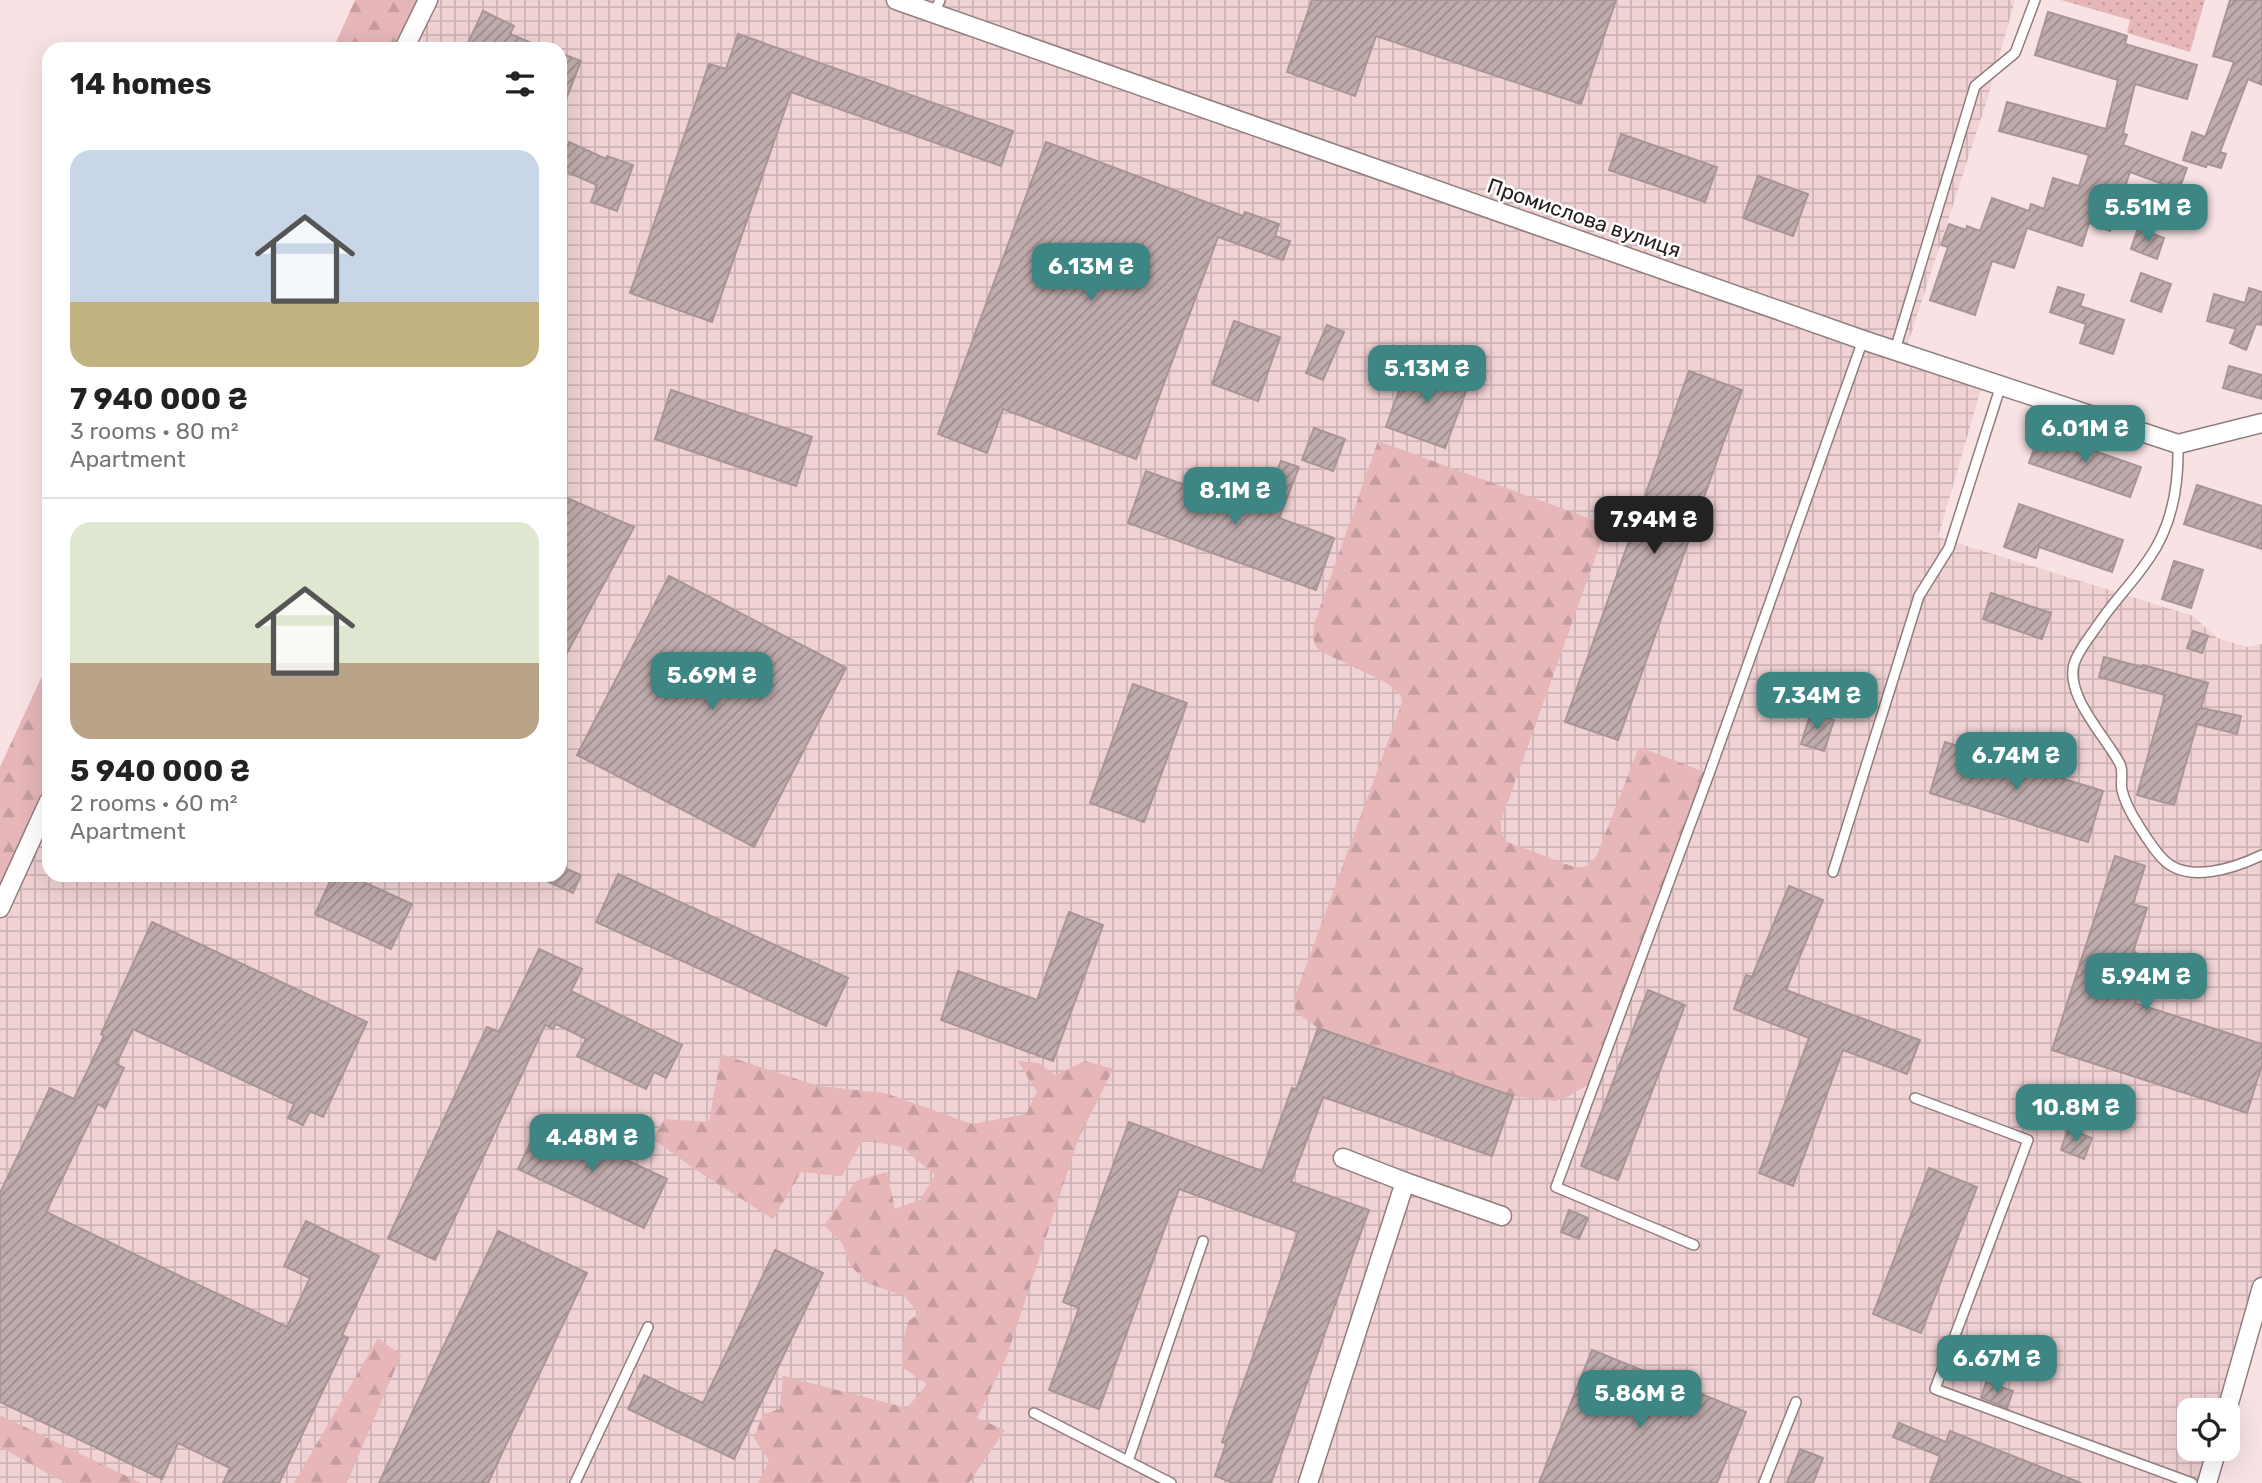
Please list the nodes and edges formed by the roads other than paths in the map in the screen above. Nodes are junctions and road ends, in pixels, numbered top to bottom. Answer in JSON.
{"nodes":[{"id":1,"x":428,"y":0,"type":"edge"},
{"id":2,"x":896,"y":0,"type":"edge"},
{"id":3,"x":2035,"y":0,"type":"edge"},
{"id":4,"x":937,"y":6,"type":"edge"},
{"id":5,"x":407,"y":42,"type":"edge"},
{"id":6,"x":1863,"y":340,"type":"junction"},
{"id":7,"x":1895,"y":350,"type":"junction"},
{"id":8,"x":2001,"y":385,"type":"junction"},
{"id":9,"x":2262,"y":423,"type":"edge"},
{"id":10,"x":2178,"y":444,"type":"junction"},
{"id":11,"x":42,"y":816,"type":"edge"},
{"id":12,"x":2262,"y":855,"type":"edge"},
{"id":13,"x":1833,"y":872,"type":"dead end"},
{"id":14,"x":0,"y":908,"type":"edge"},
{"id":15,"x":1915,"y":1098,"type":"dead end"},
{"id":16,"x":1343,"y":1158,"type":"dead end"},
{"id":17,"x":1405,"y":1182,"type":"junction"},
{"id":18,"x":1502,"y":1216,"type":"dead end"},
{"id":19,"x":1203,"y":1241,"type":"dead end"},
{"id":20,"x":1693,"y":1245,"type":"dead end"},
{"id":21,"x":2262,"y":1287,"type":"edge"},
{"id":22,"x":649,"y":1327,"type":"dead end"},
{"id":23,"x":2230,"y":1398,"type":"edge"},
{"id":24,"x":1796,"y":1402,"type":"dead end"},
{"id":25,"x":1034,"y":1413,"type":"dead end"},
{"id":26,"x":1128,"y":1461,"type":"junction"},
{"id":27,"x":2213,"y":1461,"type":"edge"},
{"id":28,"x":575,"y":1483,"type":"edge"},
{"id":29,"x":1171,"y":1483,"type":"edge"},
{"id":30,"x":1308,"y":1483,"type":"edge"},
{"id":31,"x":1764,"y":1483,"type":"edge"},
{"id":32,"x":2192,"y":1483,"type":"edge"},
{"id":33,"x":2207,"y":1483,"type":"edge"}],
"edges":[{"from":1,"to":5,"type":"street"},
{"from":2,"to":4,"type":"street","name":"Промислова вулиця"},
{"from":3,"to":7,"type":"lane"},
{"from":4,"to":6,"type":"street","name":"Промислова вулиця"},
{"from":6,"to":7,"type":"street","name":"Промислова вулиця"},
{"from":6,"to":20,"type":"lane"},
{"from":7,"to":8,"type":"street","name":"Промислова вулиця"},
{"from":8,"to":10,"type":"street","name":"Промислова вулиця"},
{"from":8,"to":13,"type":"lane"},
{"from":9,"to":10,"type":"street"},
{"from":10,"to":12,"type":"lane"},
{"from":11,"to":14,"type":"street"},
{"from":15,"to":32,"type":"lane"},
{"from":16,"to":17,"type":"street"},
{"from":17,"to":18,"type":"street"},
{"from":17,"to":30,"type":"street"},
{"from":19,"to":26,"type":"lane"},
{"from":21,"to":23,"type":"street"},
{"from":22,"to":28,"type":"lane"},
{"from":24,"to":31,"type":"lane"},
{"from":25,"to":26,"type":"lane"},
{"from":26,"to":29,"type":"lane"},
{"from":27,"to":33,"type":"street"}]}
